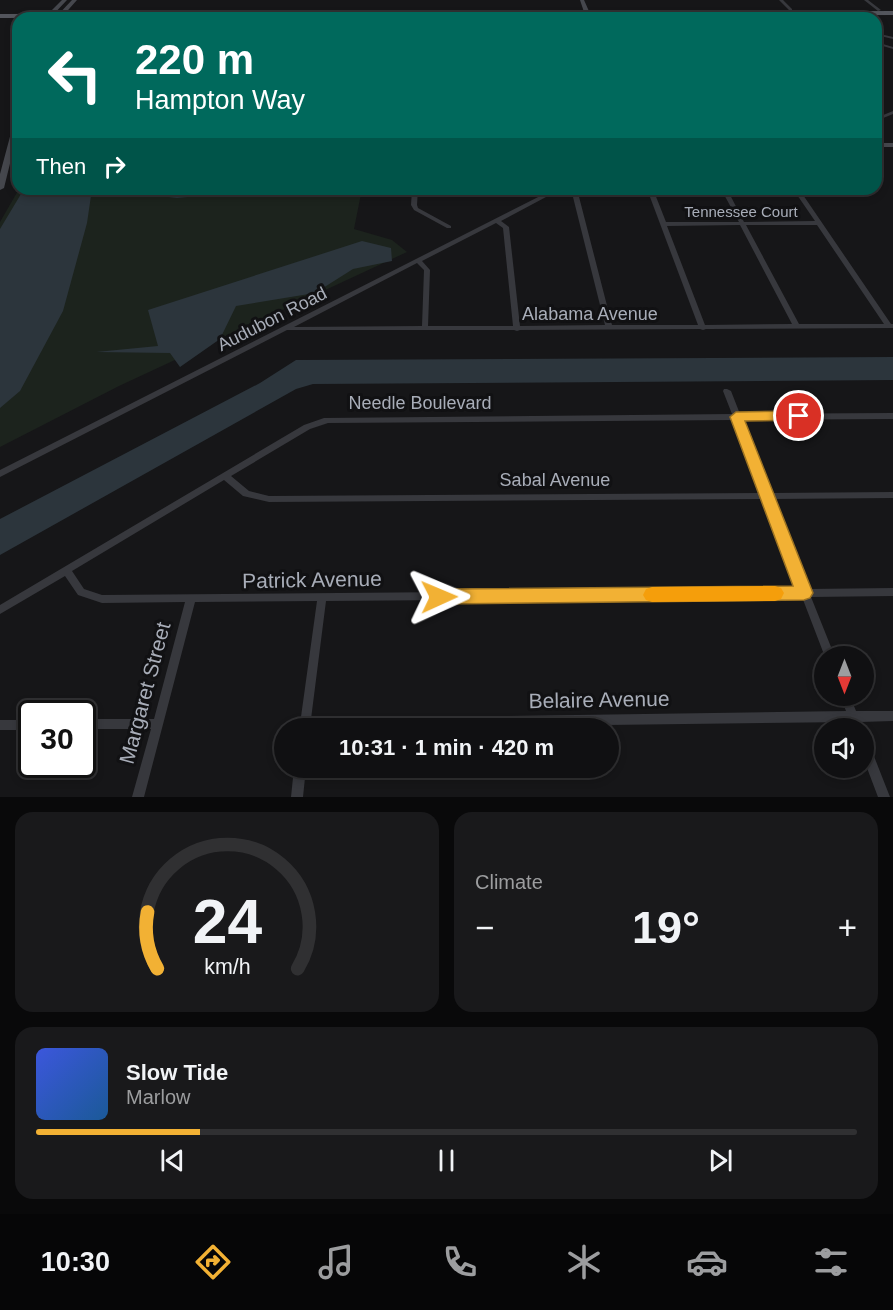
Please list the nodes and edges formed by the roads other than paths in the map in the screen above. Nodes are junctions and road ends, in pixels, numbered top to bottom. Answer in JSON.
{"nodes":[{"id":1,"x":65,"y":0,"type":"edge"},
{"id":2,"x":75,"y":0,"type":"edge"},
{"id":3,"x":781,"y":0,"type":"edge"},
{"id":4,"x":866,"y":0,"type":"edge"},
{"id":5,"x":791,"y":10,"type":"junction"},
{"id":6,"x":879,"y":10,"type":"junction"},
{"id":7,"x":460,"y":11,"type":"junction"},
{"id":8,"x":498,"y":11,"type":"junction"},
{"id":9,"x":893,"y":11,"type":"edge"},
{"id":10,"x":54,"y":12,"type":"edge"},
{"id":11,"x":64,"y":12,"type":"edge"},
{"id":12,"x":194,"y":12,"type":"edge"},
{"id":13,"x":257,"y":12,"type":"joint"},
{"id":14,"x":453,"y":12,"type":"edge"},
{"id":15,"x":490,"y":12,"type":"edge"},
{"id":16,"x":520,"y":12,"type":"edge"},
{"id":17,"x":709,"y":12,"type":"edge"},
{"id":18,"x":864,"y":12,"type":"edge"},
{"id":19,"x":874,"y":12,"type":"edge"},
{"id":20,"x":893,"y":112,"type":"edge"},
{"id":21,"x":883,"y":117,"type":"edge"},
{"id":22,"x":12,"y":146,"type":"edge"},
{"id":23,"x":12,"y":153,"type":"edge"},
{"id":24,"x":8,"y":157,"type":"junction"},
{"id":25,"x":0,"y":188,"type":"edge"},
{"id":26,"x":414,"y":195,"type":"edge"},
{"id":27,"x":546,"y":195,"type":"edge"},
{"id":28,"x":576,"y":195,"type":"edge"},
{"id":29,"x":653,"y":195,"type":"edge"},
{"id":30,"x":727,"y":195,"type":"edge"},
{"id":31,"x":800,"y":195,"type":"edge"},
{"id":32,"x":496,"y":220,"type":"junction"},
{"id":33,"x":819,"y":223,"type":"junction"},
{"id":34,"x":663,"y":224,"type":"junction"},
{"id":35,"x":742,"y":224,"type":"junction"},
{"id":36,"x":449,"y":227,"type":"dead end"},
{"id":37,"x":418,"y":261,"type":"junction"},
{"id":38,"x":891,"y":326,"type":"edge"},
{"id":39,"x":796,"y":327,"type":"junction"},
{"id":40,"x":609,"y":328,"type":"junction"},
{"id":41,"x":703,"y":328,"type":"junction"},
{"id":42,"x":286,"y":329,"type":"junction"},
{"id":43,"x":425,"y":329,"type":"junction"},
{"id":44,"x":517,"y":329,"type":"junction"},
{"id":45,"x":727,"y":391,"type":"dead end"},
{"id":46,"x":893,"y":416,"type":"edge"},
{"id":47,"x":736,"y":417,"type":"junction"},
{"id":48,"x":0,"y":474,"type":"edge"},
{"id":49,"x":225,"y":476,"type":"junction"},
{"id":50,"x":767,"y":495,"type":"junction"},
{"id":51,"x":893,"y":495,"type":"edge"},
{"id":52,"x":67,"y":571,"type":"junction"},
{"id":53,"x":893,"y":592,"type":"edge"},
{"id":54,"x":804,"y":593,"type":"junction"},
{"id":55,"x":322,"y":598,"type":"junction"},
{"id":56,"x":191,"y":599,"type":"junction"},
{"id":57,"x":0,"y":610,"type":"edge"},
{"id":58,"x":826,"y":646,"type":"edge"},
{"id":59,"x":849,"y":706,"type":"edge"},
{"id":60,"x":853,"y":716,"type":"junction"},
{"id":61,"x":893,"y":716,"type":"edge"},
{"id":62,"x":306,"y":718,"type":"edge"},
{"id":63,"x":619,"y":721,"type":"edge"},
{"id":64,"x":96,"y":724,"type":"edge"},
{"id":65,"x":157,"y":724,"type":"junction"},
{"id":66,"x":0,"y":725,"type":"edge"},
{"id":67,"x":18,"y":725,"type":"edge"},
{"id":68,"x":874,"y":771,"type":"edge"},
{"id":69,"x":299,"y":778,"type":"edge"},
{"id":70,"x":138,"y":797,"type":"edge"},
{"id":71,"x":297,"y":797,"type":"edge"},
{"id":72,"x":884,"y":797,"type":"edge"}],
"edges":[{"from":1,"to":10,"type":"street"},
{"from":2,"to":11,"type":"street"},
{"from":3,"to":5,"type":"street"},
{"from":4,"to":6,"type":"street"},
{"from":5,"to":6,"type":"main road"},
{"from":5,"to":17,"type":"main road"},
{"from":6,"to":9,"type":"main road"},
{"from":6,"to":18,"type":"main road"},
{"from":7,"to":8,"type":"main road"},
{"from":7,"to":13,"type":"main road"},
{"from":7,"to":14,"type":"main road"},
{"from":8,"to":15,"type":"main road"},
{"from":8,"to":16,"type":"main road"},
{"from":9,"to":19,"type":"main road"},
{"from":12,"to":13,"type":"main road"},
{"from":20,"to":21,"type":"street"},
{"from":22,"to":24,"type":"street"},
{"from":23,"to":24,"type":"street"},
{"from":24,"to":25,"type":"street"},
{"from":26,"to":36,"type":"street"},
{"from":27,"to":32,"type":"street","name":"Audubon Road"},
{"from":28,"to":40,"type":"street"},
{"from":29,"to":34,"type":"street"},
{"from":30,"to":35,"type":"street"},
{"from":31,"to":33,"type":"street"},
{"from":32,"to":37,"type":"street","name":"Audubon Road"},
{"from":32,"to":44,"type":"street"},
{"from":33,"to":35,"type":"street","name":"Tennessee Court"},
{"from":33,"to":38,"type":"street"},
{"from":34,"to":35,"type":"street","name":"Tennessee Court"},
{"from":34,"to":41,"type":"street"},
{"from":35,"to":39,"type":"street"},
{"from":37,"to":42,"type":"street","name":"Audubon Road"},
{"from":37,"to":43,"type":"street"},
{"from":38,"to":39,"type":"street","name":"Alabama Avenue"},
{"from":39,"to":41,"type":"street","name":"Alabama Avenue"},
{"from":40,"to":41,"type":"street","name":"Alabama Avenue"},
{"from":40,"to":44,"type":"street","name":"Alabama Avenue"},
{"from":42,"to":43,"type":"street","name":"Alabama Avenue"},
{"from":42,"to":48,"type":"street","name":"Audubon Road"},
{"from":43,"to":44,"type":"street","name":"Alabama Avenue"},
{"from":45,"to":47,"type":"street"},
{"from":46,"to":47,"type":"street","name":"Needle Boulevard"},
{"from":47,"to":49,"type":"street","name":"Needle Boulevard"},
{"from":47,"to":50,"type":"street"},
{"from":49,"to":50,"type":"street","name":"Sabal Avenue"},
{"from":49,"to":52,"type":"street","name":"Needle Boulevard"},
{"from":50,"to":51,"type":"street","name":"Sabal Avenue"},
{"from":50,"to":54,"type":"street"},
{"from":52,"to":56,"type":"street","name":"Patrick Avenue"},
{"from":52,"to":57,"type":"street","name":"Needle Boulevard"},
{"from":53,"to":54,"type":"street","name":"Patrick Avenue"},
{"from":54,"to":55,"type":"street","name":"Patrick Avenue"},
{"from":54,"to":58,"type":"street"},
{"from":55,"to":56,"type":"street","name":"Patrick Avenue"},
{"from":55,"to":62,"type":"street"},
{"from":56,"to":65,"type":"street","name":"Margaret Street"},
{"from":59,"to":60,"type":"street"},
{"from":60,"to":61,"type":"street","name":"Belaire Avenue"},
{"from":60,"to":63,"type":"street","name":"Belaire Avenue"},
{"from":64,"to":65,"type":"street"},
{"from":65,"to":70,"type":"street","name":"Margaret Street"},
{"from":66,"to":67,"type":"street"},
{"from":68,"to":72,"type":"street"},
{"from":69,"to":71,"type":"street"}]}
